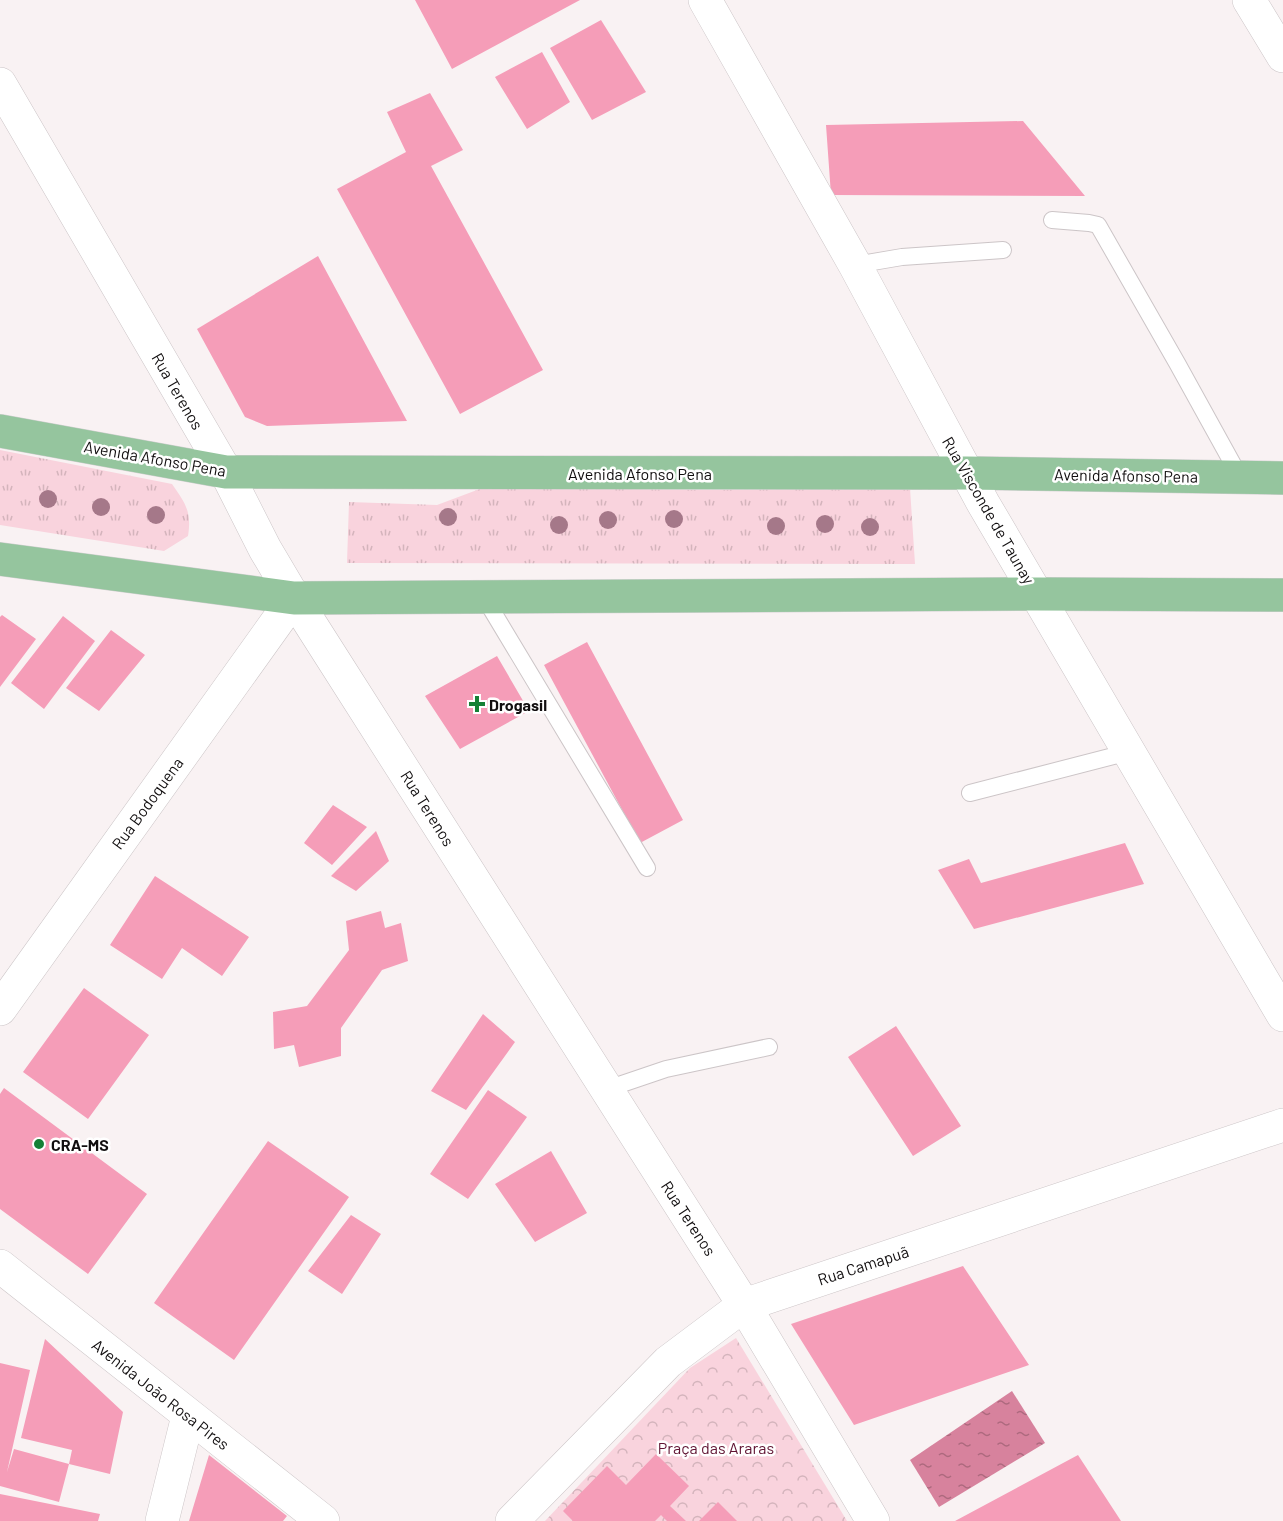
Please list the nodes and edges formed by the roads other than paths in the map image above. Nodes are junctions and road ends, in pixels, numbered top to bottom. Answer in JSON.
{"nodes":[{"id":1,"x":705,"y":0,"type":"edge"},
{"id":2,"x":1249,"y":0,"type":"edge"},
{"id":3,"x":1283,"y":56,"type":"edge"},
{"id":4,"x":0,"y":84,"type":"edge"},
{"id":5,"x":1052,"y":220,"type":"dead end"},
{"id":6,"x":1003,"y":250,"type":"dead end"},
{"id":7,"x":855,"y":265,"type":"junction"},
{"id":8,"x":0,"y":431,"type":"edge"},
{"id":9,"x":226,"y":472,"type":"junction"},
{"id":10,"x":967,"y":473,"type":"junction"},
{"id":11,"x":1240,"y":477,"type":"junction"},
{"id":12,"x":1283,"y":478,"type":"edge"},
{"id":13,"x":0,"y":559,"type":"edge"},
{"id":14,"x":1037,"y":594,"type":"junction"},
{"id":15,"x":1283,"y":595,"type":"edge"},
{"id":16,"x":484,"y":597,"type":"junction"},
{"id":17,"x":294,"y":598,"type":"junction"},
{"id":18,"x":1130,"y":752,"type":"junction"},
{"id":19,"x":970,"y":793,"type":"dead end"},
{"id":20,"x":646,"y":868,"type":"dead end"},
{"id":21,"x":0,"y":1009,"type":"edge"},
{"id":22,"x":1283,"y":1015,"type":"edge"},
{"id":23,"x":769,"y":1047,"type":"dead end"},
{"id":24,"x":607,"y":1089,"type":"junction"},
{"id":25,"x":1283,"y":1125,"type":"edge"},
{"id":26,"x":0,"y":1266,"type":"edge"},
{"id":27,"x":744,"y":1305,"type":"junction"},
{"id":28,"x":188,"y":1416,"type":"junction"},
{"id":29,"x":162,"y":1521,"type":"edge"},
{"id":30,"x":323,"y":1521,"type":"edge"},
{"id":31,"x":512,"y":1521,"type":"edge"},
{"id":32,"x":873,"y":1521,"type":"edge"}],
"edges":[{"from":1,"to":7,"type":"street","name":"Rua Visconde de Taunay"},
{"from":2,"to":3,"type":"street"},
{"from":4,"to":9,"type":"street","name":"Rua Terenos"},
{"from":5,"to":11,"type":"lane"},
{"from":6,"to":7,"type":"lane"},
{"from":7,"to":10,"type":"street","name":"Rua Visconde de Taunay"},
{"from":8,"to":9,"type":"main road","name":"Avenida Afonso Pena"},
{"from":9,"to":10,"type":"main road","name":"Avenida Afonso Pena"},
{"from":9,"to":17,"type":"street","name":"Rua Terenos"},
{"from":10,"to":11,"type":"main road","name":"Avenida Afonso Pena"},
{"from":10,"to":14,"type":"street","name":"Rua Visconde de Taunay"},
{"from":11,"to":12,"type":"main road","name":"Avenida Afonso Pena"},
{"from":13,"to":17,"type":"main road"},
{"from":14,"to":15,"type":"main road"},
{"from":14,"to":16,"type":"main road"},
{"from":14,"to":18,"type":"street","name":"Rua Visconde de Taunay"},
{"from":16,"to":17,"type":"main road"},
{"from":16,"to":20,"type":"lane"},
{"from":17,"to":21,"type":"street","name":"Rua Bodoquena"},
{"from":17,"to":24,"type":"street","name":"Rua Terenos"},
{"from":18,"to":19,"type":"lane"},
{"from":18,"to":22,"type":"street","name":"Rua Visconde de Taunay"},
{"from":23,"to":24,"type":"lane"},
{"from":24,"to":27,"type":"street","name":"Rua Terenos"},
{"from":25,"to":27,"type":"street","name":"Rua Camapuã"},
{"from":26,"to":28,"type":"street","name":"Avenida João Rosa Pires"},
{"from":27,"to":31,"type":"street","name":"Rua Camapuã"},
{"from":27,"to":32,"type":"street","name":"Rua Terenos"},
{"from":28,"to":29,"type":"street"},
{"from":28,"to":30,"type":"street","name":"Avenida João Rosa Pires"}]}
